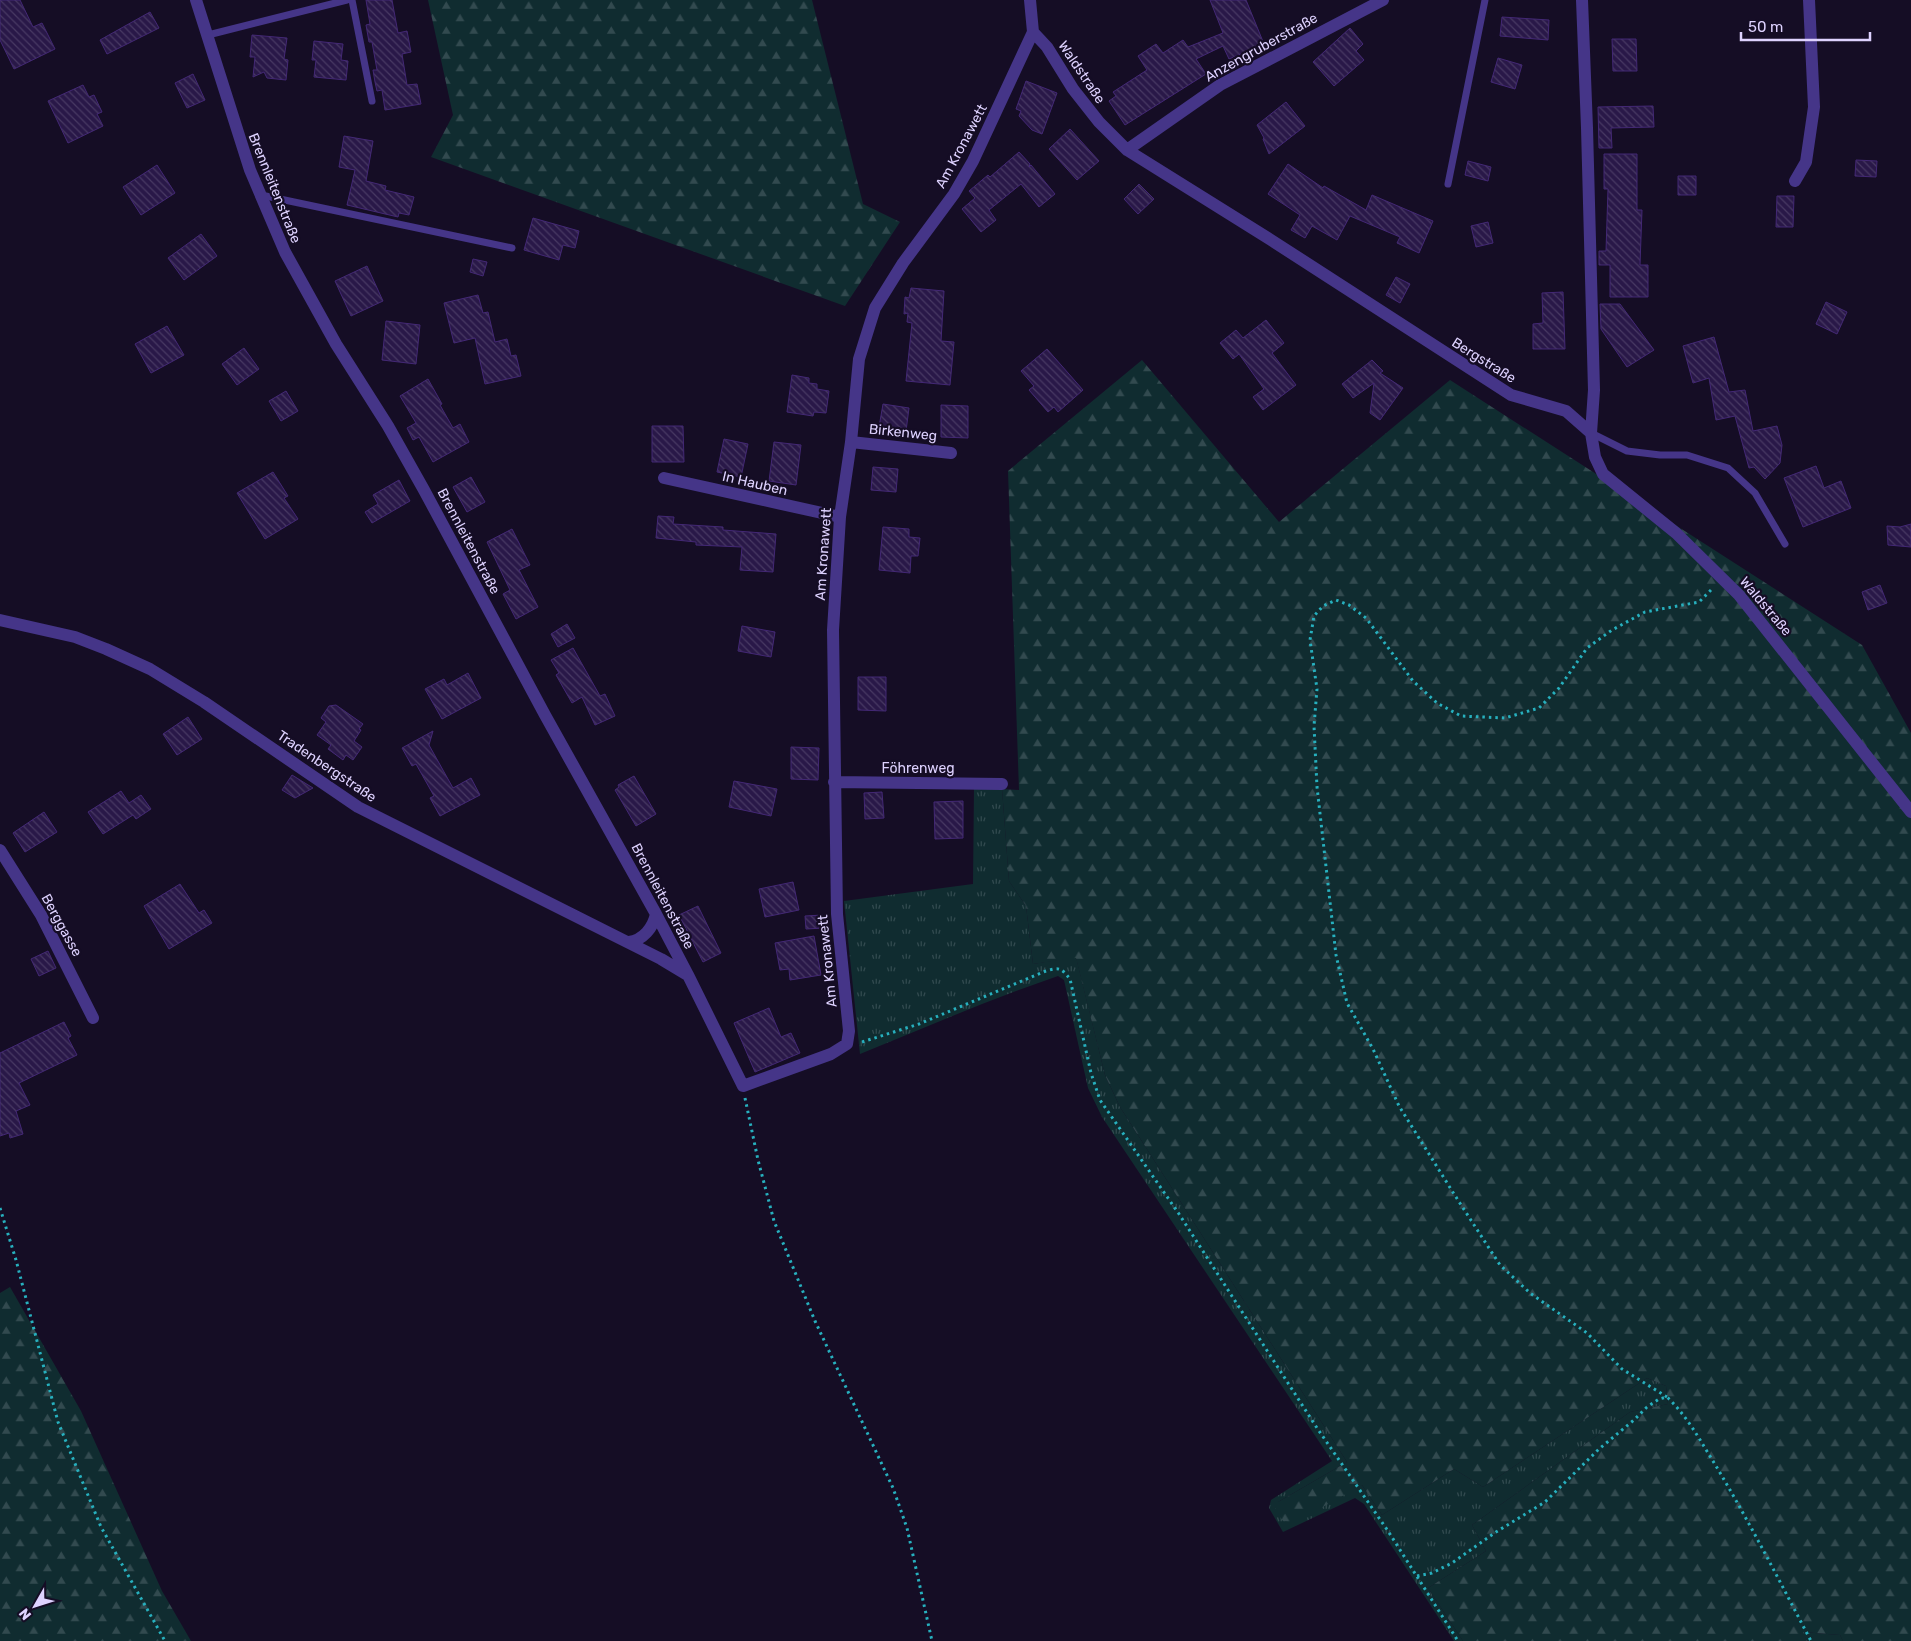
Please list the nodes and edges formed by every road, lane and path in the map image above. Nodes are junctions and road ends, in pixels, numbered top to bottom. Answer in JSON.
{"nodes":[{"id":1,"x":196,"y":0,"type":"edge"},
{"id":2,"x":347,"y":0,"type":"edge"},
{"id":3,"x":352,"y":0,"type":"edge"},
{"id":4,"x":1030,"y":0,"type":"edge"},
{"id":5,"x":1383,"y":0,"type":"edge"},
{"id":6,"x":1485,"y":0,"type":"edge"},
{"id":7,"x":1582,"y":0,"type":"edge"},
{"id":8,"x":1809,"y":0,"type":"edge"},
{"id":9,"x":1362,"y":5,"type":"edge"},
{"id":10,"x":1033,"y":32,"type":"junction"},
{"id":11,"x":208,"y":35,"type":"junction"},
{"id":12,"x":372,"y":101,"type":"dead end"},
{"id":13,"x":1127,"y":150,"type":"junction"},
{"id":14,"x":1795,"y":181,"type":"dead end"},
{"id":15,"x":1448,"y":184,"type":"dead end"},
{"id":16,"x":259,"y":194,"type":"junction"},
{"id":17,"x":512,"y":248,"type":"dead end"},
{"id":18,"x":1591,"y":433,"type":"junction"},
{"id":19,"x":851,"y":442,"type":"junction"},
{"id":20,"x":951,"y":453,"type":"dead end"},
{"id":21,"x":664,"y":478,"type":"dead end"},
{"id":22,"x":840,"y":517,"type":"junction"},
{"id":23,"x":1785,"y":544,"type":"dead end"},
{"id":24,"x":1723,"y":579,"type":"junction"},
{"id":25,"x":0,"y":620,"type":"edge"},
{"id":26,"x":834,"y":782,"type":"junction"},
{"id":27,"x":1002,"y":784,"type":"dead end"},
{"id":28,"x":1911,"y":812,"type":"edge"},
{"id":29,"x":0,"y":850,"type":"edge"},
{"id":30,"x":656,"y":914,"type":"junction"},
{"id":31,"x":629,"y":942,"type":"junction"},
{"id":32,"x":688,"y":975,"type":"junction"},
{"id":33,"x":93,"y":1018,"type":"dead end"},
{"id":34,"x":847,"y":1044,"type":"junction"},
{"id":35,"x":743,"y":1086,"type":"junction"},
{"id":36,"x":0,"y":1208,"type":"edge"},
{"id":37,"x":1667,"y":1397,"type":"junction"},
{"id":38,"x":1416,"y":1576,"type":"junction"},
{"id":39,"x":166,"y":1641,"type":"edge"},
{"id":40,"x":932,"y":1641,"type":"edge"},
{"id":41,"x":1458,"y":1641,"type":"edge"},
{"id":42,"x":1811,"y":1641,"type":"edge"}],
"edges":[{"from":1,"to":11,"type":"street","name":"Brennleitenstraße"},
{"from":2,"to":11,"type":"lane"},
{"from":3,"to":12,"type":"lane"},
{"from":4,"to":10,"type":"street"},
{"from":5,"to":9,"type":"street","name":"Anzengruberstraße"},
{"from":6,"to":15,"type":"lane"},
{"from":7,"to":18,"type":"street"},
{"from":8,"to":14,"type":"street"},
{"from":9,"to":13,"type":"street","name":"Anzengruberstraße"},
{"from":10,"to":13,"type":"street","name":"Waldstraße"},
{"from":10,"to":19,"type":"street","name":"Am Kronawett"},
{"from":11,"to":16,"type":"street","name":"Brennleitenstraße"},
{"from":13,"to":18,"type":"street","name":"Bergstraße"},
{"from":16,"to":17,"type":"lane"},
{"from":16,"to":30,"type":"street","name":"Brennleitenstraße"},
{"from":18,"to":23,"type":"lane"},
{"from":18,"to":24,"type":"street","name":"Waldstraße"},
{"from":19,"to":20,"type":"street","name":"Birkenweg"},
{"from":19,"to":22,"type":"street","name":"Am Kronawett"},
{"from":21,"to":22,"type":"street","name":"In Hauben"},
{"from":22,"to":26,"type":"street","name":"Am Kronawett"},
{"from":24,"to":28,"type":"street","name":"Waldstraße"},
{"from":24,"to":37,"type":"path"},
{"from":25,"to":31,"type":"street","name":"Tradenbergstraße"},
{"from":26,"to":27,"type":"street","name":"Föhrenweg"},
{"from":26,"to":34,"type":"street","name":"Am Kronawett"},
{"from":29,"to":33,"type":"street","name":"Berggasse"},
{"from":30,"to":31,"type":"street"},
{"from":30,"to":32,"type":"street","name":"Brennleitenstraße"},
{"from":31,"to":32,"type":"street","name":"Tradenbergstraße"},
{"from":32,"to":35,"type":"street","name":"Brennleitenstraße"},
{"from":34,"to":35,"type":"street"},
{"from":34,"to":38,"type":"path"},
{"from":35,"to":40,"type":"path"},
{"from":36,"to":39,"type":"path"},
{"from":37,"to":38,"type":"path"},
{"from":37,"to":42,"type":"path"},
{"from":38,"to":41,"type":"path"}]}
